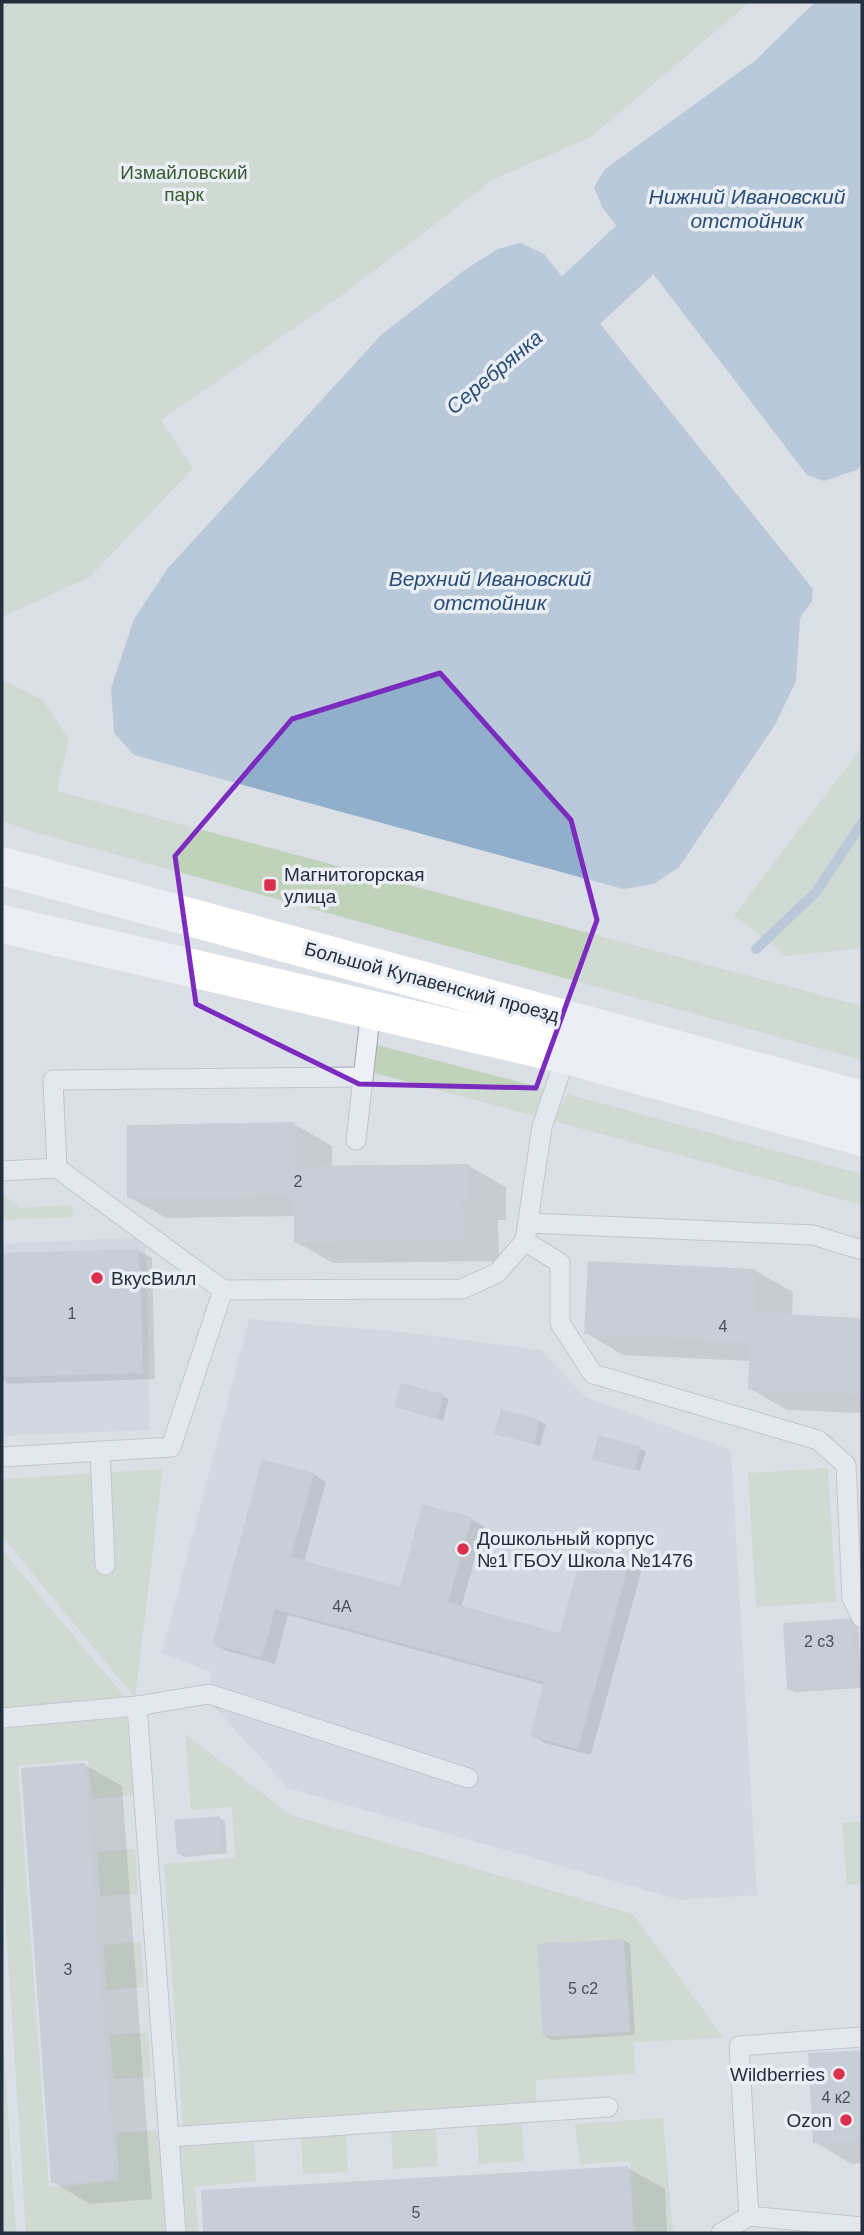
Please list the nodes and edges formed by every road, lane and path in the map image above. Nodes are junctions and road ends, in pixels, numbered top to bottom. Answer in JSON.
{"nodes":[{"id":1,"x":2,"y":866,"type":"edge"},
{"id":2,"x":2,"y":924,"type":"edge"},
{"id":3,"x":371,"y":1009,"type":"junction"},
{"id":4,"x":566,"y":1055,"type":"junction"},
{"id":5,"x":362,"y":1077,"type":"junction"},
{"id":6,"x":862,"y":1100,"type":"edge"},
{"id":7,"x":862,"y":1137,"type":"edge"},
{"id":8,"x":356,"y":1140,"type":"dead end"},
{"id":9,"x":57,"y":1168,"type":"junction"},
{"id":10,"x":2,"y":1171,"type":"edge"},
{"id":11,"x":526,"y":1232,"type":"junction"},
{"id":12,"x":862,"y":1251,"type":"edge"},
{"id":13,"x":223,"y":1290,"type":"junction"},
{"id":14,"x":100,"y":1451,"type":"junction"},
{"id":15,"x":2,"y":1457,"type":"edge"},
{"id":16,"x":105,"y":1565,"type":"dead end"},
{"id":17,"x":862,"y":1618,"type":"edge"},
{"id":18,"x":137,"y":1706,"type":"junction"},
{"id":19,"x":2,"y":1718,"type":"edge"},
{"id":20,"x":468,"y":1778,"type":"dead end"},
{"id":21,"x":862,"y":2037,"type":"edge"},
{"id":22,"x":608,"y":2107,"type":"dead end"},
{"id":23,"x":169,"y":2137,"type":"junction"},
{"id":24,"x":749,"y":2216,"type":"junction"},
{"id":25,"x":862,"y":2227,"type":"edge"},
{"id":26,"x":723,"y":2232,"type":"edge"},
{"id":27,"x":176,"y":2233,"type":"edge"}],
"edges":[{"from":1,"to":6,"type":"main road","name":"Большой Купавенский проезд"},
{"from":2,"to":3,"type":"main road","name":"Большой Купавенский проезд"},
{"from":3,"to":4,"type":"main road","name":"Большой Купавенский проезд"},
{"from":3,"to":5,"type":"lane"},
{"from":4,"to":7,"type":"main road","name":"Большой Купавенский проезд"},
{"from":4,"to":11,"type":"lane"},
{"from":5,"to":8,"type":"lane"},
{"from":5,"to":9,"type":"lane"},
{"from":9,"to":10,"type":"lane"},
{"from":9,"to":13,"type":"lane"},
{"from":11,"to":12,"type":"lane"},
{"from":11,"to":13,"type":"lane"},
{"from":11,"to":17,"type":"lane"},
{"from":13,"to":14,"type":"lane"},
{"from":14,"to":15,"type":"lane"},
{"from":14,"to":16,"type":"lane"},
{"from":18,"to":19,"type":"lane"},
{"from":18,"to":20,"type":"lane"},
{"from":18,"to":23,"type":"lane"},
{"from":21,"to":24,"type":"lane"},
{"from":22,"to":23,"type":"lane"},
{"from":23,"to":27,"type":"lane"},
{"from":24,"to":25,"type":"lane"},
{"from":24,"to":26,"type":"lane"}]}
